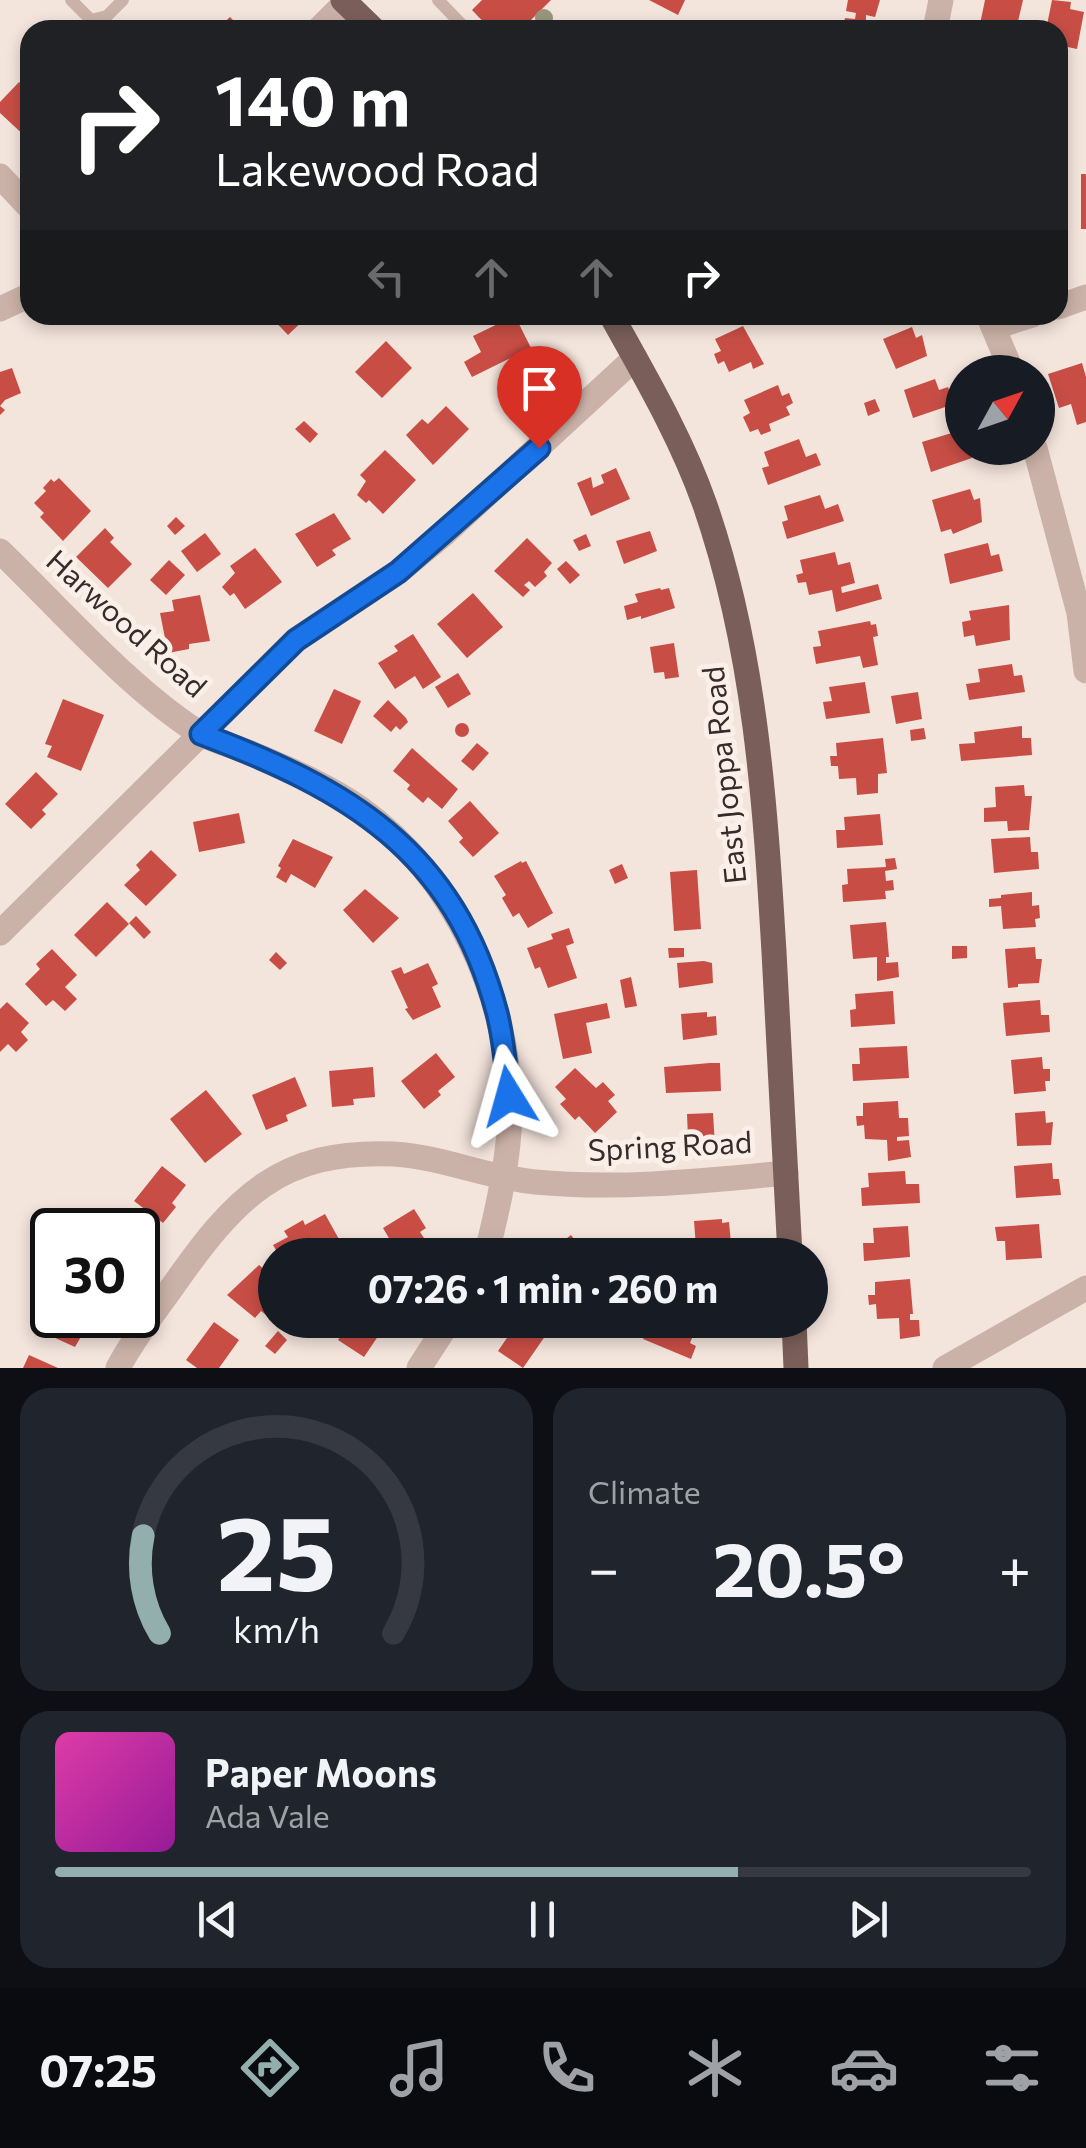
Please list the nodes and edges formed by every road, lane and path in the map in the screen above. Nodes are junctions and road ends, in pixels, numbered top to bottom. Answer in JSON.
{"nodes":[{"id":1,"x":72,"y":0,"type":"edge"},
{"id":2,"x":123,"y":0,"type":"edge"},
{"id":3,"x":438,"y":0,"type":"edge"},
{"id":4,"x":345,"y":1,"type":"edge"},
{"id":5,"x":327,"y":20,"type":"edge"},
{"id":6,"x":364,"y":20,"type":"edge"},
{"id":7,"x":457,"y":20,"type":"edge"},
{"id":8,"x":0,"y":176,"type":"edge"},
{"id":9,"x":20,"y":197,"type":"edge"},
{"id":10,"x":617,"y":325,"type":"edge"},
{"id":11,"x":993,"y":325,"type":"edge"},
{"id":12,"x":1005,"y":355,"type":"edge"},
{"id":13,"x":635,"y":358,"type":"junction"},
{"id":14,"x":1038,"y":465,"type":"edge"},
{"id":15,"x":0,"y":552,"type":"edge"},
{"id":16,"x":1085,"y":641,"type":"edge"},
{"id":17,"x":1086,"y":670,"type":"edge"},
{"id":18,"x":201,"y":734,"type":"junction"},
{"id":19,"x":0,"y":933,"type":"edge"},
{"id":20,"x":786,"y":1173,"type":"junction"},
{"id":21,"x":502,"y":1177,"type":"junction"},
{"id":22,"x":489,"y":1238,"type":"edge"},
{"id":23,"x":789,"y":1238,"type":"edge"},
{"id":24,"x":1086,"y":1288,"type":"edge"},
{"id":25,"x":439,"y":1338,"type":"edge"},
{"id":26,"x":795,"y":1338,"type":"edge"},
{"id":27,"x":118,"y":1368,"type":"edge"},
{"id":28,"x":420,"y":1368,"type":"edge"},
{"id":29,"x":796,"y":1368,"type":"edge"},
{"id":30,"x":945,"y":1368,"type":"edge"}],
"edges":[{"from":1,"to":2,"type":"lane"},
{"from":3,"to":7,"type":"lane"},
{"from":4,"to":5,"type":"street"},
{"from":4,"to":6,"type":"main road"},
{"from":8,"to":9,"type":"street"},
{"from":10,"to":13,"type":"main road","name":"East Joppa Road"},
{"from":11,"to":12,"type":"street"},
{"from":13,"to":18,"type":"street"},
{"from":13,"to":20,"type":"main road","name":"East Joppa Road"},
{"from":14,"to":16,"type":"street"},
{"from":15,"to":18,"type":"street","name":"Harwood Road"},
{"from":16,"to":17,"type":"street"},
{"from":18,"to":19,"type":"street"},
{"from":18,"to":21,"type":"street","name":"Harwood Road"},
{"from":20,"to":21,"type":"street","name":"Spring Road"},
{"from":20,"to":23,"type":"main road","name":"East Joppa Road"},
{"from":21,"to":22,"type":"street","name":"Harwood Road"},
{"from":21,"to":27,"type":"street","name":"Spring Road"},
{"from":24,"to":30,"type":"street"},
{"from":25,"to":28,"type":"street"},
{"from":26,"to":29,"type":"main road"}]}
